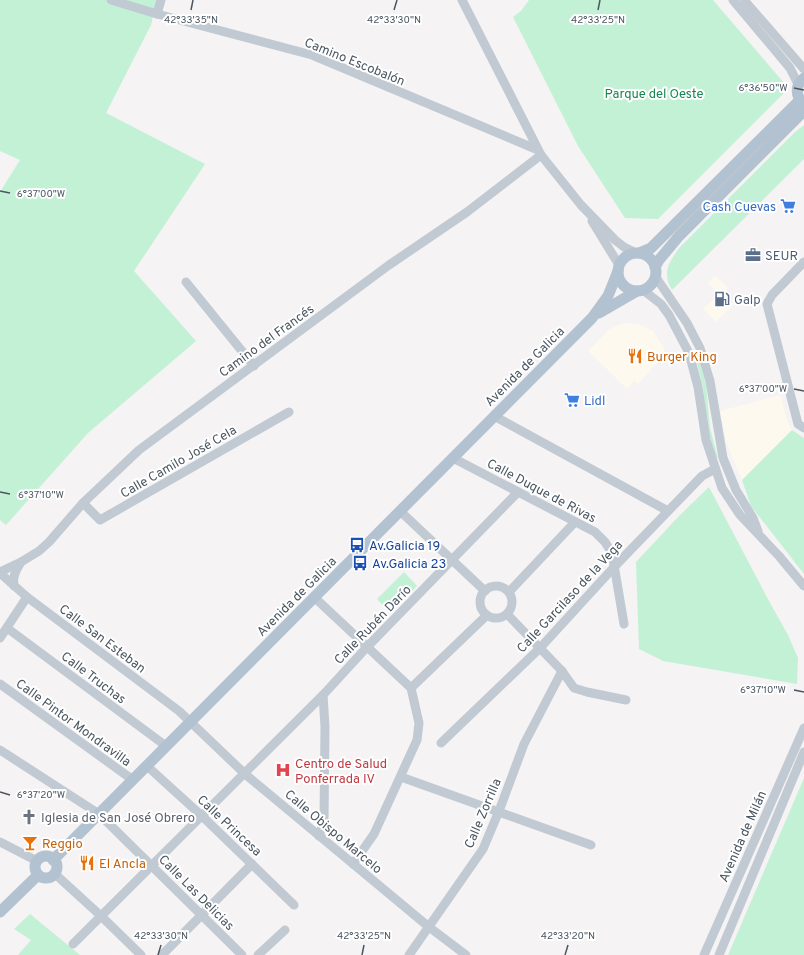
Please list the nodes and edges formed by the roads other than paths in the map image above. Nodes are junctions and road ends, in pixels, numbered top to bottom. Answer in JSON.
{"nodes":[{"id":1,"x":111,"y":0,"type":"edge"},
{"id":2,"x":161,"y":0,"type":"edge"},
{"id":3,"x":462,"y":0,"type":"edge"},
{"id":4,"x":733,"y":0,"type":"edge"},
{"id":5,"x":744,"y":0,"type":"edge"},
{"id":6,"x":157,"y":14,"type":"junction"},
{"id":7,"x":804,"y":69,"type":"edge"},
{"id":8,"x":801,"y":81,"type":"edge"},
{"id":9,"x":802,"y":102,"type":"edge"},
{"id":10,"x":804,"y":111,"type":"edge"},
{"id":11,"x":539,"y":153,"type":"junction"},
{"id":12,"x":581,"y":205,"type":"junction"},
{"id":13,"x":638,"y":253,"type":"junction"},
{"id":14,"x":804,"y":262,"type":"edge"},
{"id":15,"x":619,"y":268,"type":"junction"},
{"id":16,"x":655,"y":272,"type":"junction"},
{"id":17,"x":186,"y":282,"type":"dead end"},
{"id":18,"x":640,"y":290,"type":"junction"},
{"id":19,"x":592,"y":318,"type":"junction"},
{"id":20,"x":254,"y":366,"type":"junction"},
{"id":21,"x":289,"y":412,"type":"dead end"},
{"id":22,"x":494,"y":416,"type":"junction"},
{"id":23,"x":804,"y":428,"type":"edge"},
{"id":24,"x":453,"y":458,"type":"junction"},
{"id":25,"x":715,"y":470,"type":"junction"},
{"id":26,"x":518,"y":492,"type":"junction"},
{"id":27,"x":83,"y":503,"type":"junction"},
{"id":28,"x":400,"y":511,"type":"junction"},
{"id":29,"x":668,"y":511,"type":"junction"},
{"id":30,"x":575,"y":522,"type":"junction"},
{"id":31,"x":760,"y":536,"type":"junction"},
{"id":32,"x":452,"y":560,"type":"junction"},
{"id":33,"x":21,"y":562,"type":"junction"},
{"id":34,"x":615,"y":566,"type":"junction"},
{"id":35,"x":0,"y":573,"type":"edge"},
{"id":36,"x":14,"y":586,"type":"junction"},
{"id":37,"x":804,"y":586,"type":"edge"},
{"id":38,"x":485,"y":591,"type":"junction"},
{"id":39,"x":508,"y":592,"type":"junction"},
{"id":40,"x":26,"y":597,"type":"junction"},
{"id":41,"x":314,"y":597,"type":"junction"},
{"id":42,"x":507,"y":614,"type":"junction"},
{"id":43,"x":487,"y":615,"type":"junction"},
{"id":44,"x":624,"y":624,"type":"dead end"},
{"id":45,"x":7,"y":628,"type":"junction"},
{"id":46,"x":0,"y":638,"type":"edge"},
{"id":47,"x":367,"y":647,"type":"junction"},
{"id":48,"x":540,"y":648,"type":"junction"},
{"id":49,"x":562,"y":671,"type":"junction"},
{"id":50,"x":0,"y":684,"type":"edge"},
{"id":51,"x":411,"y":688,"type":"junction"},
{"id":52,"x":323,"y":695,"type":"junction"},
{"id":53,"x":626,"y":700,"type":"dead end"},
{"id":54,"x":190,"y":722,"type":"junction"},
{"id":55,"x":804,"y":728,"type":"edge"},
{"id":56,"x":441,"y":743,"type":"dead end"},
{"id":57,"x":166,"y":746,"type":"junction"},
{"id":58,"x":0,"y":750,"type":"edge"},
{"id":59,"x":804,"y":752,"type":"edge"},
{"id":60,"x":147,"y":766,"type":"junction"},
{"id":61,"x":245,"y":774,"type":"junction"},
{"id":62,"x":401,"y":777,"type":"junction"},
{"id":63,"x":133,"y":780,"type":"junction"},
{"id":64,"x":499,"y":811,"type":"junction"},
{"id":65,"x":99,"y":814,"type":"junction"},
{"id":66,"x":202,"y":816,"type":"junction"},
{"id":67,"x":320,"y":836,"type":"junction"},
{"id":68,"x":0,"y":842,"type":"edge"},
{"id":69,"x":591,"y":845,"type":"dead end"},
{"id":70,"x":54,"y":860,"type":"junction"},
{"id":71,"x":36,"y":861,"type":"junction"},
{"id":72,"x":252,"y":864,"type":"junction"},
{"id":73,"x":353,"y":864,"type":"junction"},
{"id":74,"x":152,"y":866,"type":"junction"},
{"id":75,"x":54,"y":873,"type":"junction"},
{"id":76,"x":38,"y":875,"type":"junction"},
{"id":77,"x":294,"y":905,"type":"dead end"},
{"id":78,"x":0,"y":912,"type":"edge"},
{"id":79,"x":202,"y":915,"type":"junction"},
{"id":80,"x":101,"y":916,"type":"junction"},
{"id":81,"x":430,"y":928,"type":"junction"},
{"id":82,"x":285,"y":930,"type":"dead end"},
{"id":83,"x":73,"y":944,"type":"dead end"},
{"id":84,"x":141,"y":955,"type":"edge"},
{"id":85,"x":162,"y":955,"type":"edge"},
{"id":86,"x":242,"y":955,"type":"edge"},
{"id":87,"x":258,"y":955,"type":"edge"},
{"id":88,"x":409,"y":955,"type":"edge"},
{"id":89,"x":466,"y":955,"type":"edge"},
{"id":90,"x":704,"y":955,"type":"edge"},
{"id":91,"x":719,"y":955,"type":"edge"}],
"edges":[{"from":1,"to":6,"type":"street","name":"Camino Escobalón"},
{"from":2,"to":6,"type":"street"},
{"from":3,"to":11,"type":"street"},
{"from":4,"to":8,"type":"street"},
{"from":5,"to":7,"type":"street"},
{"from":6,"to":11,"type":"street","name":"Camino Escobalón"},
{"from":8,"to":9,"type":"main road"},
{"from":9,"to":13,"type":"main road"},
{"from":10,"to":16,"type":"main road"},
{"from":11,"to":12,"type":"street"},
{"from":11,"to":20,"type":"street","name":"Camino del Francés"},
{"from":12,"to":13,"type":"street"},
{"from":12,"to":15,"type":"street"},
{"from":13,"to":15,"type":"main road"},
{"from":13,"to":16,"type":"main road"},
{"from":14,"to":23,"type":"street"},
{"from":15,"to":18,"type":"main road"},
{"from":15,"to":19,"type":"main road","name":"Avenida de Galicia"},
{"from":16,"to":18,"type":"main road"},
{"from":16,"to":31,"type":"street"},
{"from":17,"to":20,"type":"street"},
{"from":18,"to":19,"type":"main road","name":"Avenida de Galicia"},
{"from":18,"to":25,"type":"street"},
{"from":19,"to":22,"type":"main road","name":"Avenida de Galicia"},
{"from":20,"to":27,"type":"street","name":"Camino del Francés"},
{"from":21,"to":27,"type":"street","name":"Calle Camilo José Cela"},
{"from":22,"to":24,"type":"main road","name":"Avenida de Galicia"},
{"from":22,"to":29,"type":"street"},
{"from":24,"to":26,"type":"street","name":"Calle Duque de Rivas"},
{"from":24,"to":28,"type":"main road","name":"Avenida de Galicia"},
{"from":25,"to":29,"type":"street","name":"Calle Garcilaso de la Vega"},
{"from":25,"to":31,"type":"street"},
{"from":26,"to":30,"type":"street","name":"Calle Duque de Rivas"},
{"from":26,"to":32,"type":"street","name":"Calle Rubén Darío"},
{"from":27,"to":33,"type":"street","name":"Camino del Francés"},
{"from":28,"to":32,"type":"street"},
{"from":28,"to":41,"type":"main road","name":"Avenida de Galicia"},
{"from":29,"to":34,"type":"street","name":"Calle Garcilaso de la Vega"},
{"from":30,"to":34,"type":"street","name":"Calle Duque de Rivas"},
{"from":30,"to":39,"type":"street"},
{"from":31,"to":37,"type":"street"},
{"from":32,"to":38,"type":"street"},
{"from":32,"to":47,"type":"street","name":"Calle Rubén Darío"},
{"from":33,"to":35,"type":"street","name":"Camino del Francés"},
{"from":33,"to":36,"type":"street"},
{"from":34,"to":44,"type":"street","name":"Calle Duque de Rivas"},
{"from":34,"to":48,"type":"street","name":"Calle Garcilaso de la Vega"},
{"from":35,"to":36,"type":"street","name":"Calle San Esteban"},
{"from":36,"to":40,"type":"street","name":"Calle San Esteban"},
{"from":38,"to":39,"type":"street"},
{"from":38,"to":43,"type":"street"},
{"from":39,"to":42,"type":"street"},
{"from":40,"to":45,"type":"street"},
{"from":40,"to":54,"type":"street","name":"Calle San Esteban"},
{"from":41,"to":47,"type":"street"},
{"from":41,"to":54,"type":"main road","name":"Avenida de Galicia"},
{"from":42,"to":43,"type":"street"},
{"from":42,"to":48,"type":"street"},
{"from":43,"to":51,"type":"street"},
{"from":45,"to":46,"type":"street"},
{"from":45,"to":57,"type":"street","name":"Calle Truchas"},
{"from":47,"to":51,"type":"street"},
{"from":47,"to":52,"type":"street","name":"Calle Rubén Darío"},
{"from":48,"to":49,"type":"street"},
{"from":48,"to":56,"type":"street","name":"Calle Garcilaso de la Vega"},
{"from":49,"to":53,"type":"street"},
{"from":49,"to":64,"type":"street","name":"Calle Zorrilla"},
{"from":50,"to":63,"type":"street","name":"Calle Pintor Mondravilla"},
{"from":51,"to":62,"type":"street"},
{"from":52,"to":61,"type":"street","name":"Calle Rubén Darío"},
{"from":52,"to":67,"type":"street"},
{"from":54,"to":57,"type":"main road","name":"Avenida de Galicia"},
{"from":54,"to":61,"type":"street","name":"Calle Obispo Marcelo"},
{"from":55,"to":90,"type":"street","name":"Avenida de Milán"},
{"from":57,"to":60,"type":"main road","name":"Avenida de Galicia"},
{"from":58,"to":65,"type":"street","name":"Calle Las Delicias"},
{"from":59,"to":91,"type":"street","name":"Avenida de Milán"},
{"from":60,"to":63,"type":"main road","name":"Avenida de Galicia"},
{"from":60,"to":66,"type":"street","name":"Calle Princesa"},
{"from":61,"to":66,"type":"street","name":"Calle Rubén Darío"},
{"from":61,"to":67,"type":"street","name":"Calle Obispo Marcelo"},
{"from":62,"to":64,"type":"street"},
{"from":62,"to":73,"type":"street"},
{"from":63,"to":65,"type":"main road","name":"Avenida de Galicia"},
{"from":64,"to":69,"type":"street"},
{"from":64,"to":81,"type":"street","name":"Calle Zorrilla"},
{"from":65,"to":70,"type":"main road","name":"Avenida de Galicia"},
{"from":65,"to":74,"type":"street","name":"Calle Las Delicias"},
{"from":66,"to":72,"type":"street","name":"Calle Princesa"},
{"from":66,"to":74,"type":"street","name":"Calle Rubén Darío"},
{"from":67,"to":73,"type":"street","name":"Calle Obispo Marcelo"},
{"from":68,"to":71,"type":"street"},
{"from":70,"to":71,"type":"main road"},
{"from":70,"to":75,"type":"main road"},
{"from":71,"to":76,"type":"main road"},
{"from":72,"to":77,"type":"street","name":"Calle Princesa"},
{"from":72,"to":79,"type":"street"},
{"from":73,"to":81,"type":"street","name":"Calle Obispo Marcelo"},
{"from":74,"to":79,"type":"street","name":"Calle Las Delicias"},
{"from":74,"to":80,"type":"street","name":"Calle Rubén Darío"},
{"from":75,"to":76,"type":"main road"},
{"from":75,"to":80,"type":"street"},
{"from":76,"to":78,"type":"main road"},
{"from":79,"to":85,"type":"street"},
{"from":79,"to":86,"type":"street","name":"Calle Las Delicias"},
{"from":80,"to":83,"type":"street","name":"Calle Rubén Darío"},
{"from":80,"to":84,"type":"street"},
{"from":81,"to":88,"type":"street","name":"Calle Zorrilla"},
{"from":81,"to":89,"type":"street","name":"Calle Obispo Marcelo"},
{"from":82,"to":87,"type":"street"}]}
